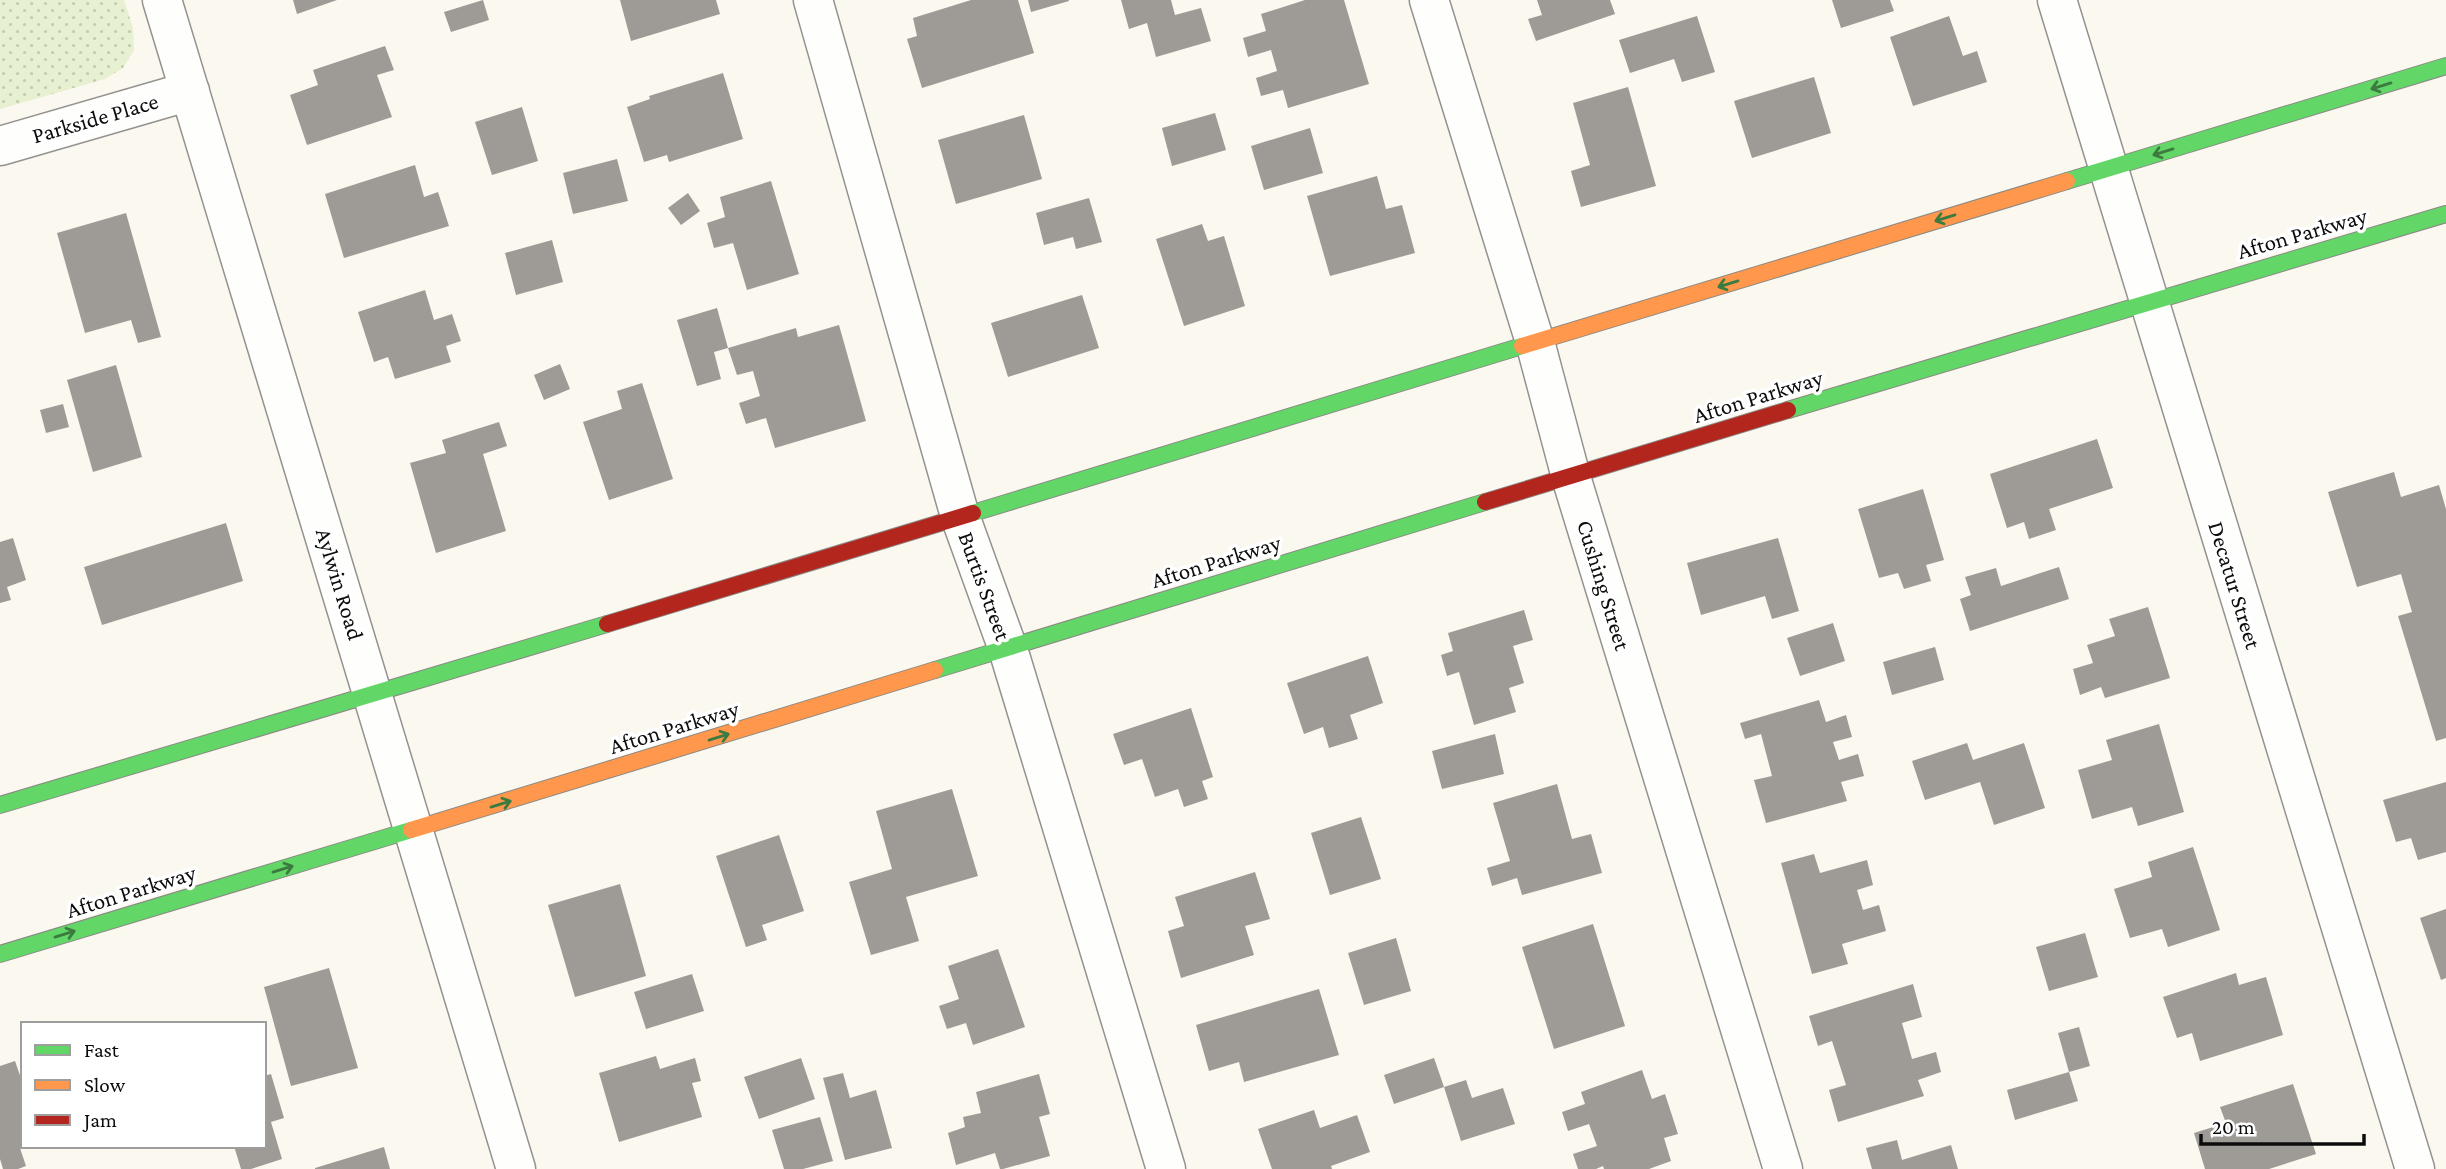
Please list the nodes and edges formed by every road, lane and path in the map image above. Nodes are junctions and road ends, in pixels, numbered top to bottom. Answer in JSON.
{"nodes":[{"id":1,"x":162,"y":0,"type":"edge"},
{"id":2,"x":813,"y":0,"type":"edge"},
{"id":3,"x":1429,"y":0,"type":"edge"},
{"id":4,"x":2057,"y":0,"type":"edge"},
{"id":5,"x":2446,"y":66,"type":"edge"},
{"id":6,"x":190,"y":91,"type":"junction"},
{"id":7,"x":0,"y":146,"type":"edge"},
{"id":8,"x":2109,"y":168,"type":"junction"},
{"id":9,"x":2446,"y":214,"type":"edge"},
{"id":10,"x":2148,"y":301,"type":"junction"},
{"id":11,"x":1535,"y":342,"type":"junction"},
{"id":12,"x":1571,"y":477,"type":"junction"},
{"id":13,"x":960,"y":516,"type":"junction"},
{"id":14,"x":1008,"y":649,"type":"junction"},
{"id":15,"x":373,"y":695,"type":"junction"},
{"id":16,"x":0,"y":806,"type":"edge"},
{"id":17,"x":414,"y":830,"type":"junction"},
{"id":18,"x":0,"y":954,"type":"edge"},
{"id":19,"x":516,"y":1169,"type":"edge"},
{"id":20,"x":1166,"y":1169,"type":"edge"},
{"id":21,"x":1783,"y":1169,"type":"edge"},
{"id":22,"x":2415,"y":1169,"type":"edge"}],
"edges":[{"from":1,"to":6,"type":"street","name":"Aylwin Road"},
{"from":2,"to":13,"type":"street","name":"Burtis Street"},
{"from":3,"to":11,"type":"street","name":"Cushing Street"},
{"from":4,"to":8,"type":"street","name":"Decatur Street"},
{"from":5,"to":8,"type":"street","one_way":true},
{"from":6,"to":7,"type":"street","name":"Parkside Place"},
{"from":6,"to":15,"type":"street","name":"Aylwin Road"},
{"from":8,"to":10,"type":"street","name":"Decatur Street"},
{"from":8,"to":11,"type":"street","one_way":true},
{"from":9,"to":10,"type":"street","name":"Afton Parkway"},
{"from":10,"to":12,"type":"street","name":"Afton Parkway"},
{"from":10,"to":22,"type":"street","name":"Decatur Street"},
{"from":11,"to":12,"type":"street","name":"Cushing Street"},
{"from":11,"to":13,"type":"street"},
{"from":12,"to":14,"type":"street","name":"Afton Parkway"},
{"from":12,"to":21,"type":"street","name":"Cushing Street"},
{"from":13,"to":14,"type":"street","name":"Burtis Street"},
{"from":13,"to":15,"type":"street"},
{"from":17,"to":14,"type":"street","name":"Afton Parkway","one_way":true},
{"from":14,"to":20,"type":"street","name":"Burtis Street"},
{"from":15,"to":16,"type":"street"},
{"from":15,"to":17,"type":"street","name":"Aylwin Road"},
{"from":18,"to":17,"type":"street","name":"Afton Parkway","one_way":true},
{"from":17,"to":19,"type":"street","name":"Aylwin Road"}]}
